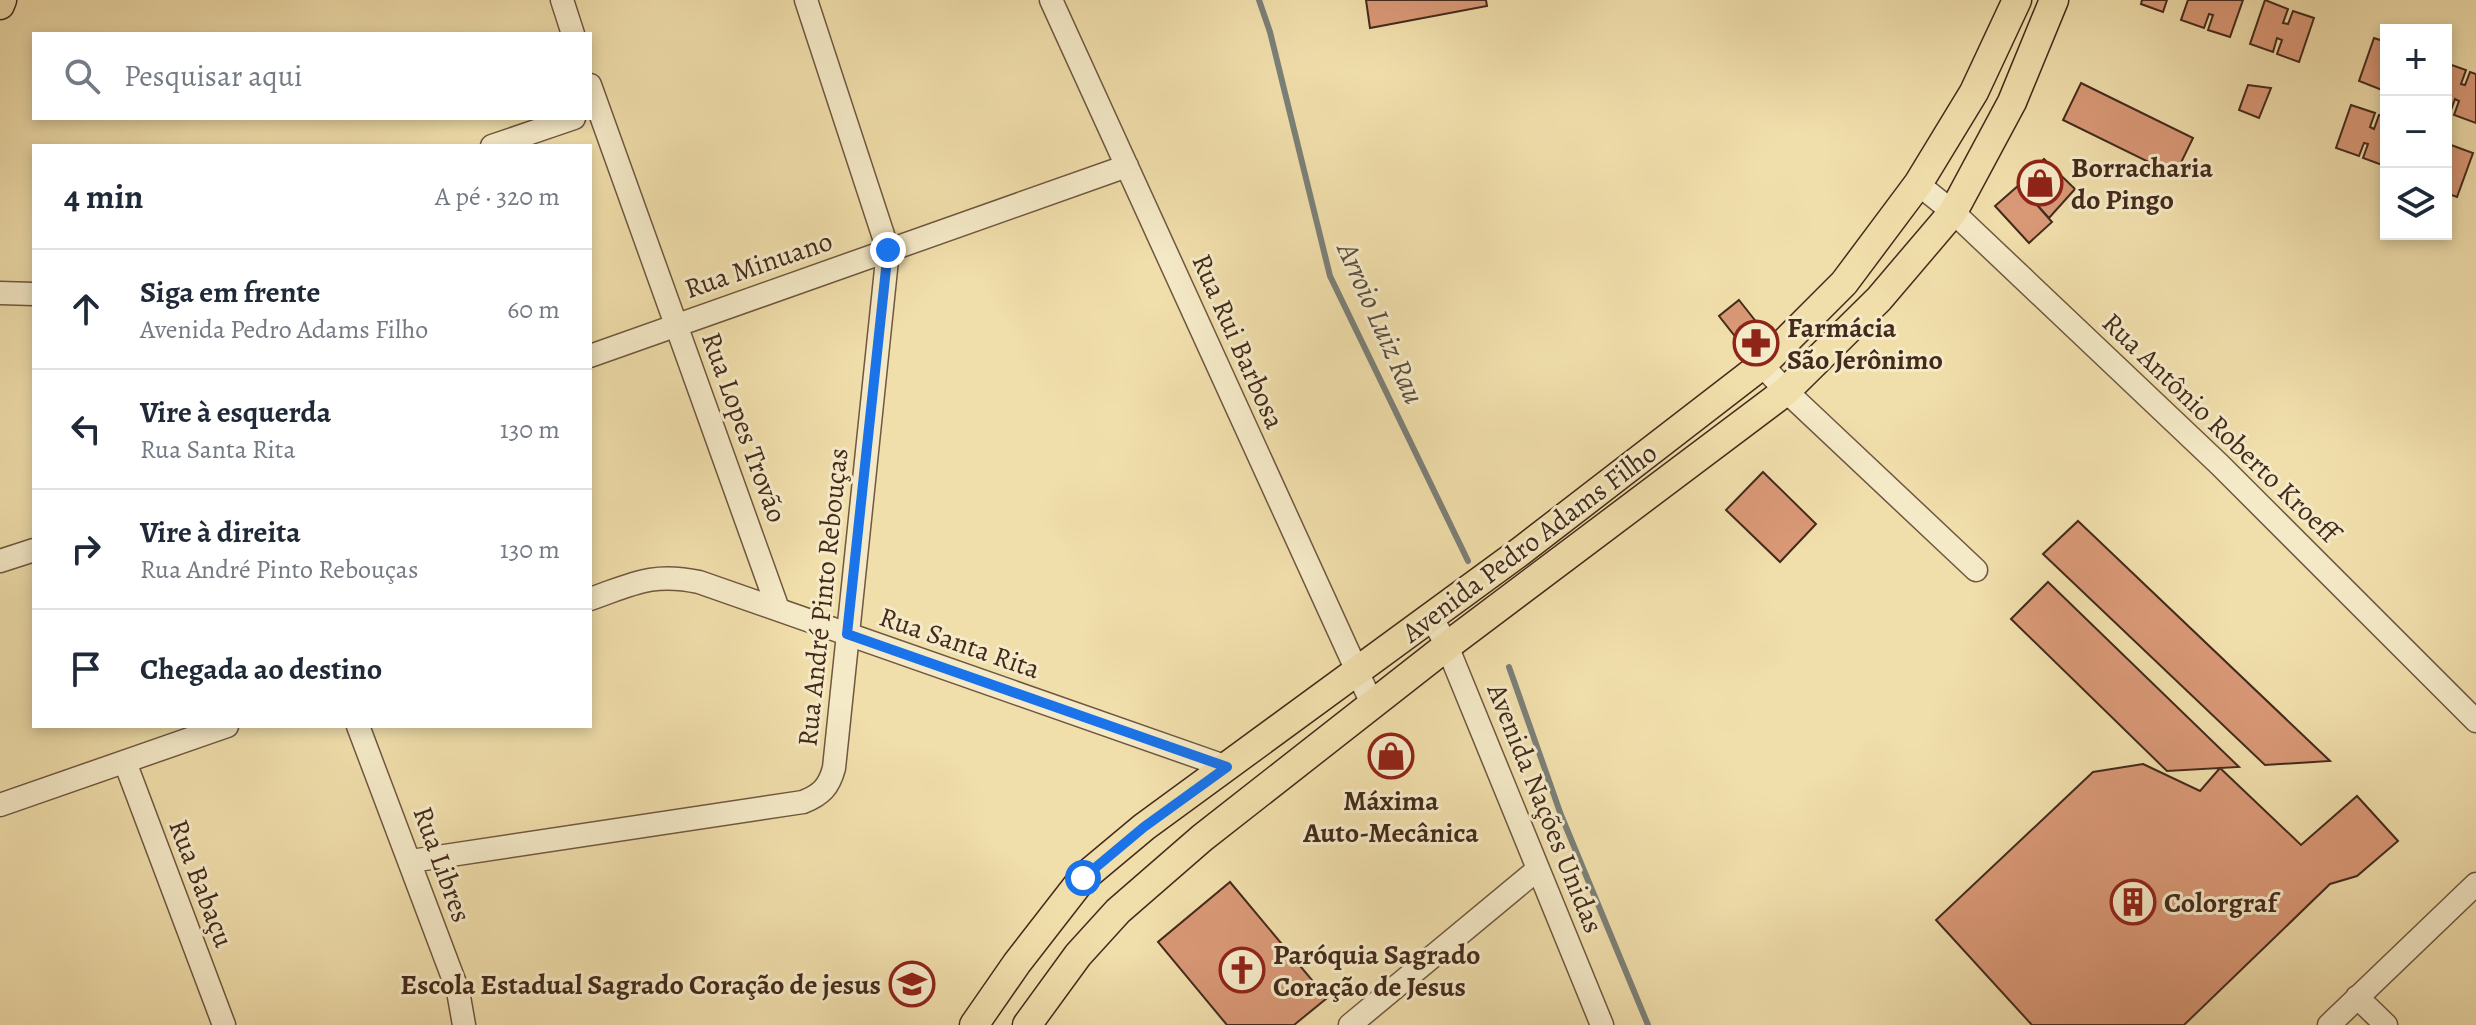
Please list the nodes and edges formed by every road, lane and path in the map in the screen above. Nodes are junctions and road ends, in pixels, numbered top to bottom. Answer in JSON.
{"nodes":[{"id":1,"x":562,"y":0,"type":"edge"},
{"id":2,"x":806,"y":0,"type":"edge"},
{"id":3,"x":1051,"y":0,"type":"edge"},
{"id":4,"x":2017,"y":0,"type":"edge"},
{"id":5,"x":2054,"y":0,"type":"edge"},
{"id":6,"x":572,"y":32,"type":"edge"},
{"id":7,"x":594,"y":111,"type":"edge"},
{"id":8,"x":568,"y":120,"type":"edge"},
{"id":9,"x":498,"y":144,"type":"edge"},
{"id":10,"x":1127,"y":166,"type":"junction"},
{"id":11,"x":1918,"y":184,"type":"junction"},
{"id":12,"x":1953,"y":212,"type":"junction"},
{"id":13,"x":888,"y":250,"type":"junction"},
{"id":14,"x":0,"y":293,"type":"edge"},
{"id":15,"x":32,"y":294,"type":"edge"},
{"id":16,"x":676,"y":324,"type":"junction"},
{"id":17,"x":592,"y":355,"type":"edge"},
{"id":18,"x":1762,"y":365,"type":"junction"},
{"id":19,"x":1786,"y":391,"type":"junction"},
{"id":20,"x":1582,"y":504,"type":"junction"},
{"id":21,"x":1601,"y":530,"type":"junction"},
{"id":22,"x":32,"y":551,"type":"edge"},
{"id":23,"x":0,"y":561,"type":"edge"},
{"id":24,"x":1976,"y":570,"type":"dead end"},
{"id":25,"x":592,"y":598,"type":"edge"},
{"id":26,"x":778,"y":609,"type":"junction"},
{"id":27,"x":1431,"y":616,"type":"junction"},
{"id":28,"x":847,"y":634,"type":"junction"},
{"id":29,"x":1447,"y":646,"type":"junction"},
{"id":30,"x":1357,"y":672,"type":"junction"},
{"id":31,"x":1373,"y":706,"type":"junction"},
{"id":32,"x":2476,"y":721,"type":"edge"},
{"id":33,"x":221,"y":728,"type":"edge"},
{"id":34,"x":359,"y":728,"type":"edge"},
{"id":35,"x":125,"y":762,"type":"junction"},
{"id":36,"x":1227,"y":767,"type":"junction"},
{"id":37,"x":0,"y":805,"type":"edge"},
{"id":38,"x":411,"y":861,"type":"junction"},
{"id":39,"x":1538,"y":869,"type":"junction"},
{"id":40,"x":2476,"y":884,"type":"edge"},
{"id":41,"x":2357,"y":997,"type":"junction"},
{"id":42,"x":224,"y":1025,"type":"edge"},
{"id":43,"x":464,"y":1025,"type":"edge"},
{"id":44,"x":974,"y":1025,"type":"edge"},
{"id":45,"x":1027,"y":1025,"type":"edge"},
{"id":46,"x":1350,"y":1025,"type":"edge"},
{"id":47,"x":1602,"y":1025,"type":"edge"},
{"id":48,"x":2329,"y":1025,"type":"edge"},
{"id":49,"x":2386,"y":1025,"type":"edge"}],
"edges":[{"from":1,"to":6,"type":"street"},
{"from":2,"to":13,"type":"street","name":"Rua André Pinto Rebouças"},
{"from":3,"to":10,"type":"street","name":"Rua Rui Barbosa"},
{"from":4,"to":11,"type":"main road","name":"Avenida Pedro Adams Filho"},
{"from":5,"to":12,"type":"main road","name":"Avenida Pedro Adams Filho"},
{"from":7,"to":16,"type":"street","name":"Rua Lopes Trovão"},
{"from":8,"to":9,"type":"street"},
{"from":10,"to":13,"type":"street","name":"Rua Minuano"},
{"from":10,"to":30,"type":"street","name":"Rua Rui Barbosa"},
{"from":11,"to":12,"type":"street","name":"Rua Antônio Roberto Kroeff"},
{"from":11,"to":18,"type":"main road","name":"Avenida Pedro Adams Filho"},
{"from":12,"to":19,"type":"main road","name":"Avenida Pedro Adams Filho"},
{"from":12,"to":32,"type":"street","name":"Rua Antônio Roberto Kroeff"},
{"from":13,"to":16,"type":"street","name":"Rua Minuano"},
{"from":13,"to":28,"type":"street","name":"Rua André Pinto Rebouças"},
{"from":14,"to":15,"type":"street"},
{"from":16,"to":17,"type":"street","name":"Rua Minuano"},
{"from":16,"to":26,"type":"street","name":"Rua Lopes Trovão"},
{"from":18,"to":19,"type":"street"},
{"from":18,"to":20,"type":"main road","name":"Avenida Pedro Adams Filho"},
{"from":19,"to":21,"type":"main road","name":"Avenida Pedro Adams Filho"},
{"from":19,"to":24,"type":"street"},
{"from":20,"to":21,"type":"main road"},
{"from":20,"to":27,"type":"main road","name":"Avenida Pedro Adams Filho"},
{"from":21,"to":29,"type":"main road","name":"Avenida Pedro Adams Filho"},
{"from":22,"to":23,"type":"street"},
{"from":25,"to":26,"type":"street","name":"Rua Santa Rita"},
{"from":26,"to":28,"type":"street","name":"Rua Santa Rita"},
{"from":27,"to":29,"type":"street","name":"Avenida Nações Unidas"},
{"from":27,"to":30,"type":"main road","name":"Avenida Pedro Adams Filho"},
{"from":28,"to":36,"type":"street","name":"Rua Santa Rita"},
{"from":28,"to":38,"type":"street","name":"Rua André Pinto Rebouças"},
{"from":29,"to":31,"type":"main road","name":"Avenida Pedro Adams Filho"},
{"from":29,"to":39,"type":"street","name":"Avenida Nações Unidas"},
{"from":30,"to":31,"type":"street","name":"Rua Rui Barbosa"},
{"from":30,"to":36,"type":"main road","name":"Avenida Pedro Adams Filho"},
{"from":31,"to":45,"type":"main road","name":"Avenida Pedro Adams Filho"},
{"from":33,"to":35,"type":"street"},
{"from":34,"to":38,"type":"street","name":"Rua Libres"},
{"from":35,"to":37,"type":"street"},
{"from":35,"to":42,"type":"street","name":"Rua Babaçu"},
{"from":36,"to":44,"type":"main road","name":"Avenida Pedro Adams Filho"},
{"from":38,"to":43,"type":"street","name":"Rua Libres"},
{"from":39,"to":46,"type":"street"},
{"from":39,"to":47,"type":"street","name":"Avenida Nações Unidas"},
{"from":40,"to":41,"type":"street"},
{"from":41,"to":48,"type":"street"},
{"from":41,"to":49,"type":"street"}]}
